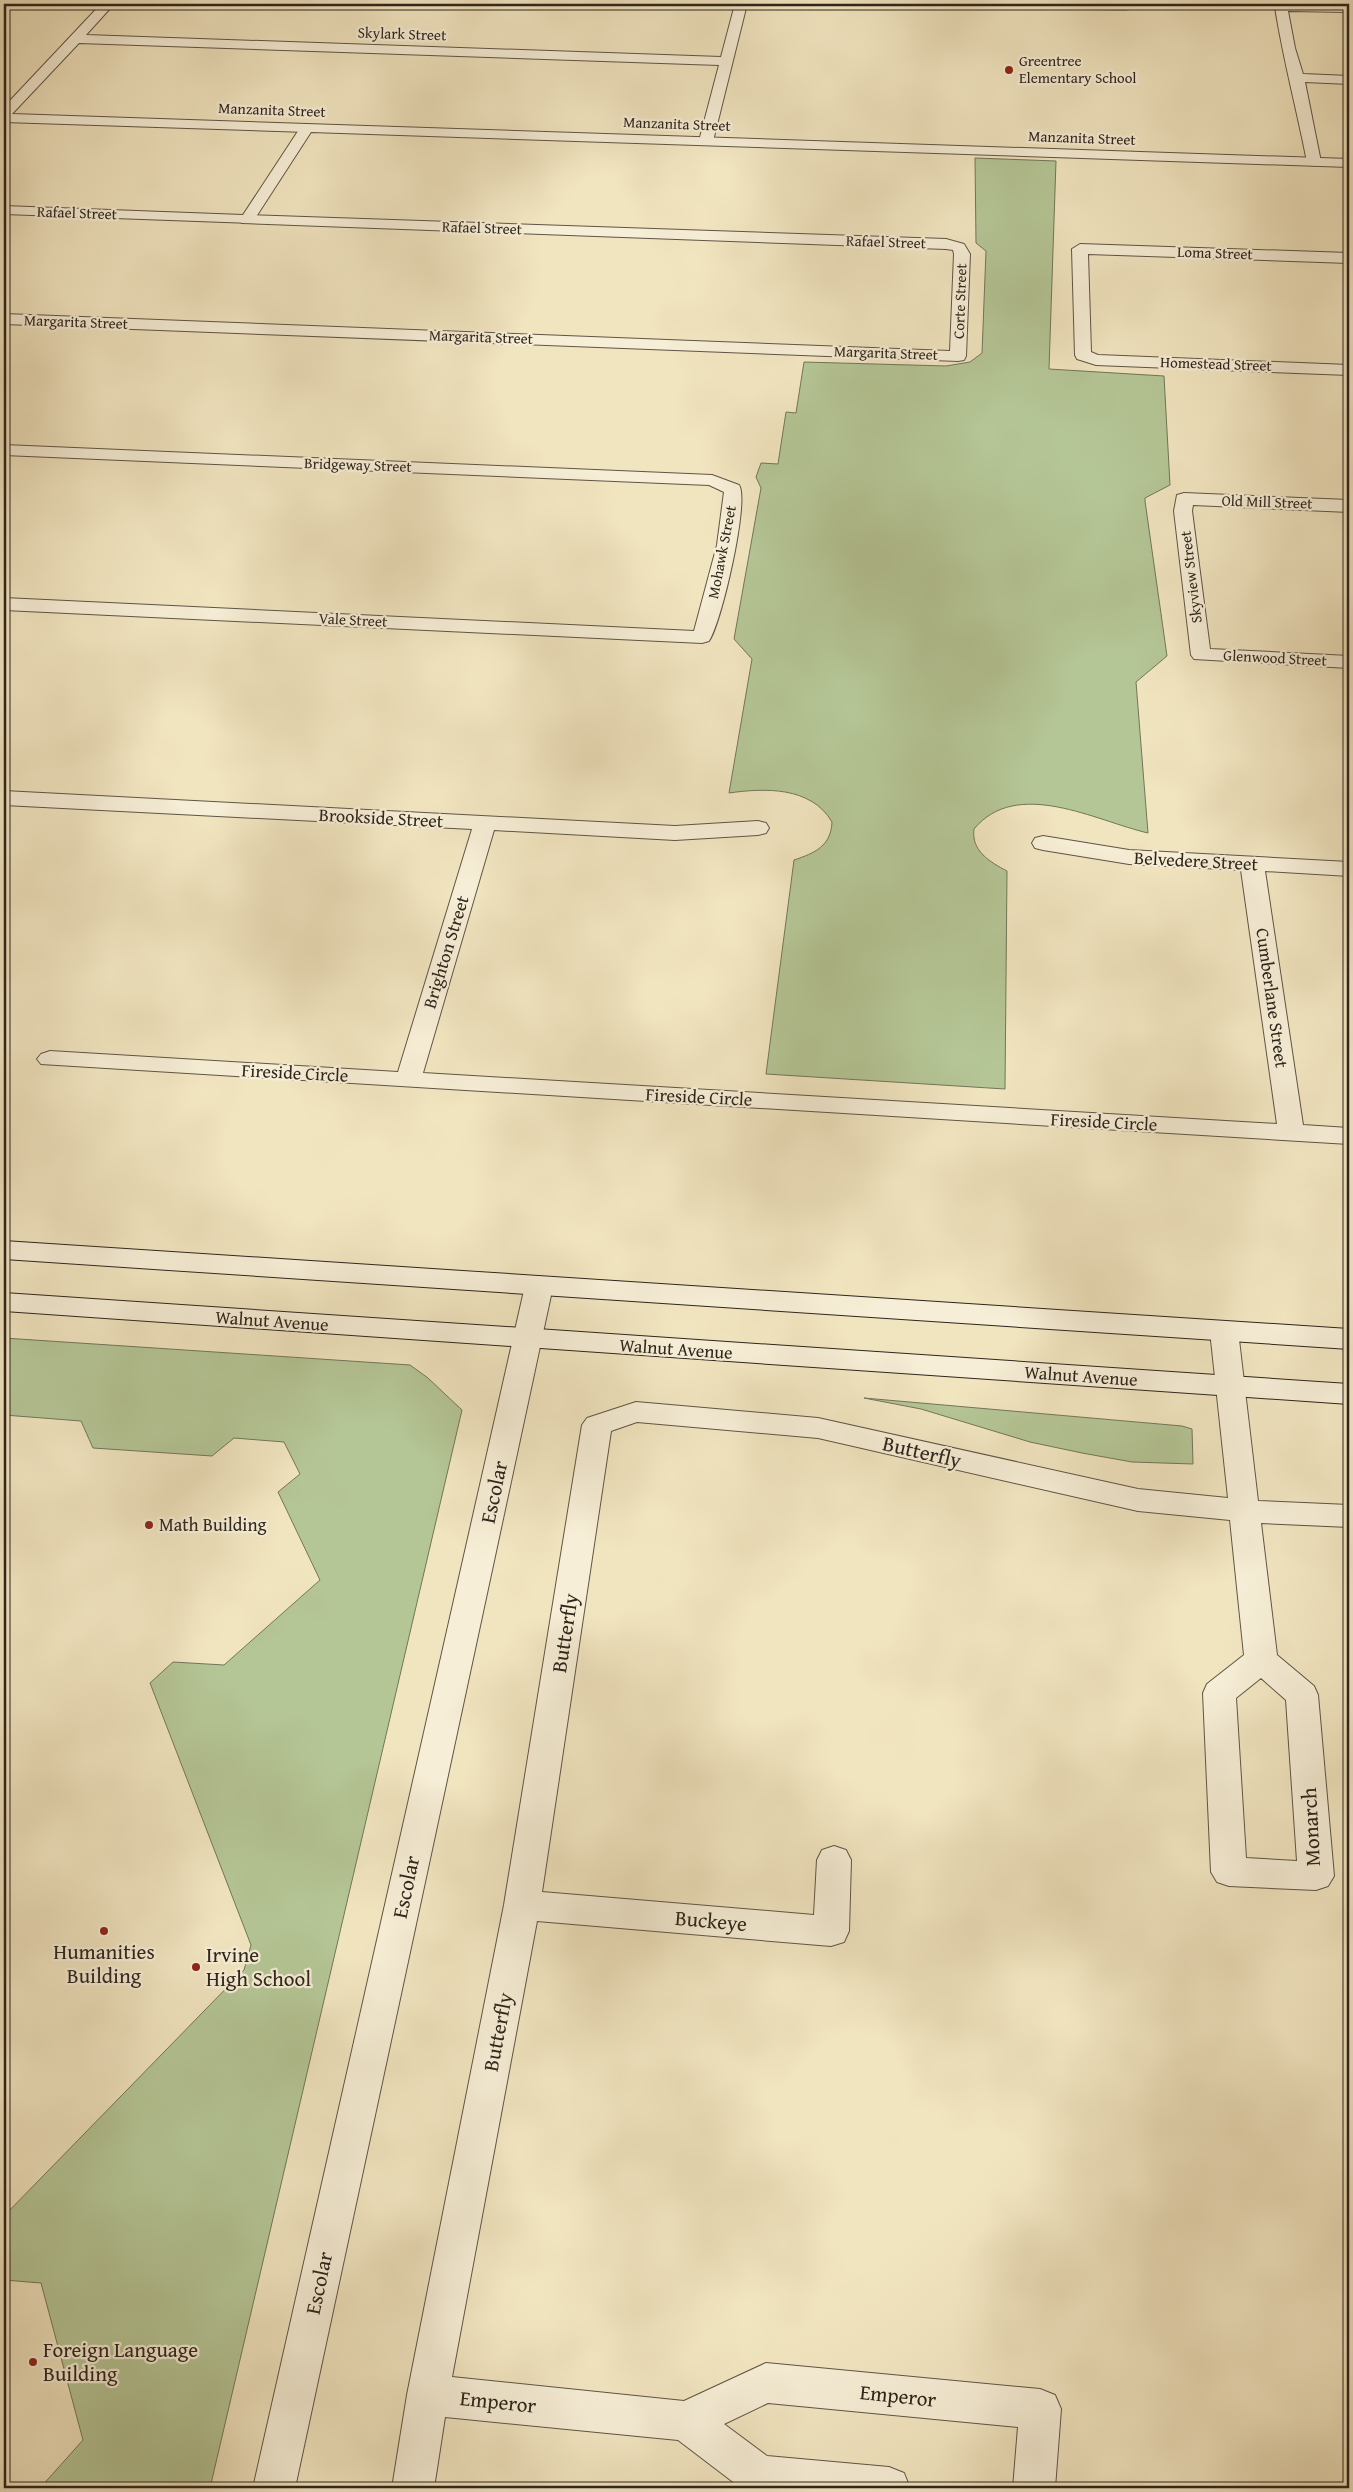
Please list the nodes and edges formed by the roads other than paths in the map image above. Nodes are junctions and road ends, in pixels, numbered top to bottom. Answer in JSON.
{"nodes":[{"id":1,"x":108,"y":4,"type":"edge"},
{"id":2,"x":741,"y":4,"type":"edge"},
{"id":3,"x":1349,"y":8,"type":"edge"},
{"id":4,"x":76,"y":39,"type":"junction"},
{"id":5,"x":728,"y":60,"type":"junction"},
{"id":6,"x":1297,"y":78,"type":"junction"},
{"id":7,"x":1349,"y":80,"type":"edge"},
{"id":8,"x":4,"y":117,"type":"edge"},
{"id":9,"x":307,"y":128,"type":"junction"},
{"id":10,"x":706,"y":141,"type":"junction"},
{"id":11,"x":1314,"y":162,"type":"junction"},
{"id":12,"x":1349,"y":163,"type":"edge"},
{"id":13,"x":4,"y":210,"type":"edge"},
{"id":14,"x":247,"y":220,"type":"junction"},
{"id":15,"x":959,"y":247,"type":"joint"},
{"id":16,"x":1349,"y":258,"type":"edge"},
{"id":17,"x":4,"y":319,"type":"edge"},
{"id":18,"x":1083,"y":354,"type":"joint"},
{"id":19,"x":958,"y":356,"type":"joint"},
{"id":20,"x":1349,"y":370,"type":"edge"},
{"id":21,"x":4,"y":450,"type":"edge"},
{"id":22,"x":712,"y":480,"type":"joint"},
{"id":23,"x":1184,"y":499,"type":"joint"},
{"id":24,"x":1349,"y":506,"type":"edge"},
{"id":25,"x":4,"y":604,"type":"edge"},
{"id":26,"x":702,"y":637,"type":"joint"},
{"id":27,"x":1201,"y":654,"type":"joint"},
{"id":28,"x":1349,"y":662,"type":"edge"},
{"id":29,"x":4,"y":798,"type":"edge"},
{"id":30,"x":485,"y":823,"type":"junction"},
{"id":31,"x":758,"y":828,"type":"dead end"},
{"id":32,"x":1044,"y":843,"type":"dead end"},
{"id":33,"x":1252,"y":864,"type":"junction"},
{"id":34,"x":1349,"y":869,"type":"edge"},
{"id":35,"x":50,"y":1059,"type":"dead end"},
{"id":36,"x":408,"y":1080,"type":"junction"},
{"id":37,"x":1291,"y":1133,"type":"junction"},
{"id":38,"x":1349,"y":1136,"type":"edge"},
{"id":39,"x":4,"y":1250,"type":"edge"},
{"id":40,"x":539,"y":1286,"type":"junction"},
{"id":41,"x":4,"y":1302,"type":"edge"},
{"id":42,"x":1224,"y":1331,"type":"junction"},
{"id":43,"x":527,"y":1338,"type":"junction"},
{"id":44,"x":1349,"y":1339,"type":"edge"},
{"id":45,"x":1229,"y":1386,"type":"junction"},
{"id":46,"x":1349,"y":1394,"type":"edge"},
{"id":47,"x":1245,"y":1511,"type":"junction"},
{"id":48,"x":1349,"y":1516,"type":"edge"},
{"id":49,"x":1261,"y":1660,"type":"junction"},
{"id":50,"x":834,"y":1860,"type":"dead end"},
{"id":51,"x":522,"y":1905,"type":"junction"},
{"id":52,"x":428,"y":2395,"type":"junction"},
{"id":53,"x":686,"y":2421,"type":"junction"},
{"id":54,"x":274,"y":2488,"type":"edge"},
{"id":55,"x":413,"y":2488,"type":"edge"},
{"id":56,"x":889,"y":2488,"type":"edge"},
{"id":57,"x":1034,"y":2488,"type":"edge"}],
"edges":[{"from":1,"to":4,"type":"street"},
{"from":2,"to":5,"type":"street"},
{"from":3,"to":6,"type":"street"},
{"from":4,"to":5,"type":"street","name":"Skylark Street"},
{"from":4,"to":8,"type":"street"},
{"from":5,"to":10,"type":"street"},
{"from":6,"to":7,"type":"street"},
{"from":6,"to":11,"type":"street"},
{"from":8,"to":9,"type":"street","name":"Manzanita Street"},
{"from":9,"to":10,"type":"street","name":"Manzanita Street"},
{"from":9,"to":14,"type":"street"},
{"from":10,"to":11,"type":"street","name":"Manzanita Street"},
{"from":11,"to":12,"type":"street","name":"Manzanita Street"},
{"from":13,"to":14,"type":"street","name":"Rafael Street"},
{"from":14,"to":15,"type":"street","name":"Rafael Street"},
{"from":15,"to":19,"type":"street","name":"Corte Street"},
{"from":16,"to":18,"type":"street","name":"Loma Street"},
{"from":17,"to":19,"type":"street","name":"Margarita Street"},
{"from":18,"to":20,"type":"street","name":"Homestead Street"},
{"from":21,"to":22,"type":"street","name":"Bridgeway Street"},
{"from":22,"to":26,"type":"street","name":"Mohawk Street"},
{"from":23,"to":24,"type":"street","name":"Old Mill Street"},
{"from":23,"to":27,"type":"street","name":"Skyview Street"},
{"from":25,"to":26,"type":"street","name":"Vale Street"},
{"from":27,"to":28,"type":"street","name":"Glenwood Street"},
{"from":29,"to":30,"type":"street","name":"Brookside Street"},
{"from":30,"to":31,"type":"street","name":"Brookside Street"},
{"from":30,"to":36,"type":"street","name":"Brighton Street"},
{"from":32,"to":33,"type":"street","name":"Belvedere Street"},
{"from":33,"to":34,"type":"street","name":"Belvedere Street"},
{"from":33,"to":37,"type":"street","name":"Cumberlane Street"},
{"from":35,"to":36,"type":"street","name":"Fireside Circle"},
{"from":36,"to":37,"type":"street","name":"Fireside Circle"},
{"from":37,"to":38,"type":"street","name":"Fireside Circle"},
{"from":39,"to":40,"type":"street"},
{"from":40,"to":42,"type":"street"},
{"from":40,"to":43,"type":"street","name":"Escolar"},
{"from":41,"to":43,"type":"street","name":"Walnut Avenue"},
{"from":42,"to":44,"type":"street"},
{"from":42,"to":45,"type":"street"},
{"from":43,"to":45,"type":"street","name":"Walnut Avenue"},
{"from":43,"to":54,"type":"street","name":"Escolar"},
{"from":45,"to":46,"type":"street","name":"Walnut Avenue"},
{"from":45,"to":47,"type":"street"},
{"from":47,"to":48,"type":"street","name":"Butterfly"},
{"from":47,"to":49,"type":"street"},
{"from":47,"to":51,"type":"street","name":"Butterfly"},
{"from":49,"to":49,"type":"street","name":"Monarch"},
{"from":50,"to":51,"type":"street","name":"Buckeye"},
{"from":51,"to":52,"type":"street","name":"Butterfly"},
{"from":52,"to":53,"type":"street","name":"Emperor"},
{"from":52,"to":55,"type":"street","name":"Butterfly"},
{"from":53,"to":56,"type":"street"},
{"from":53,"to":57,"type":"street","name":"Emperor"}]}
